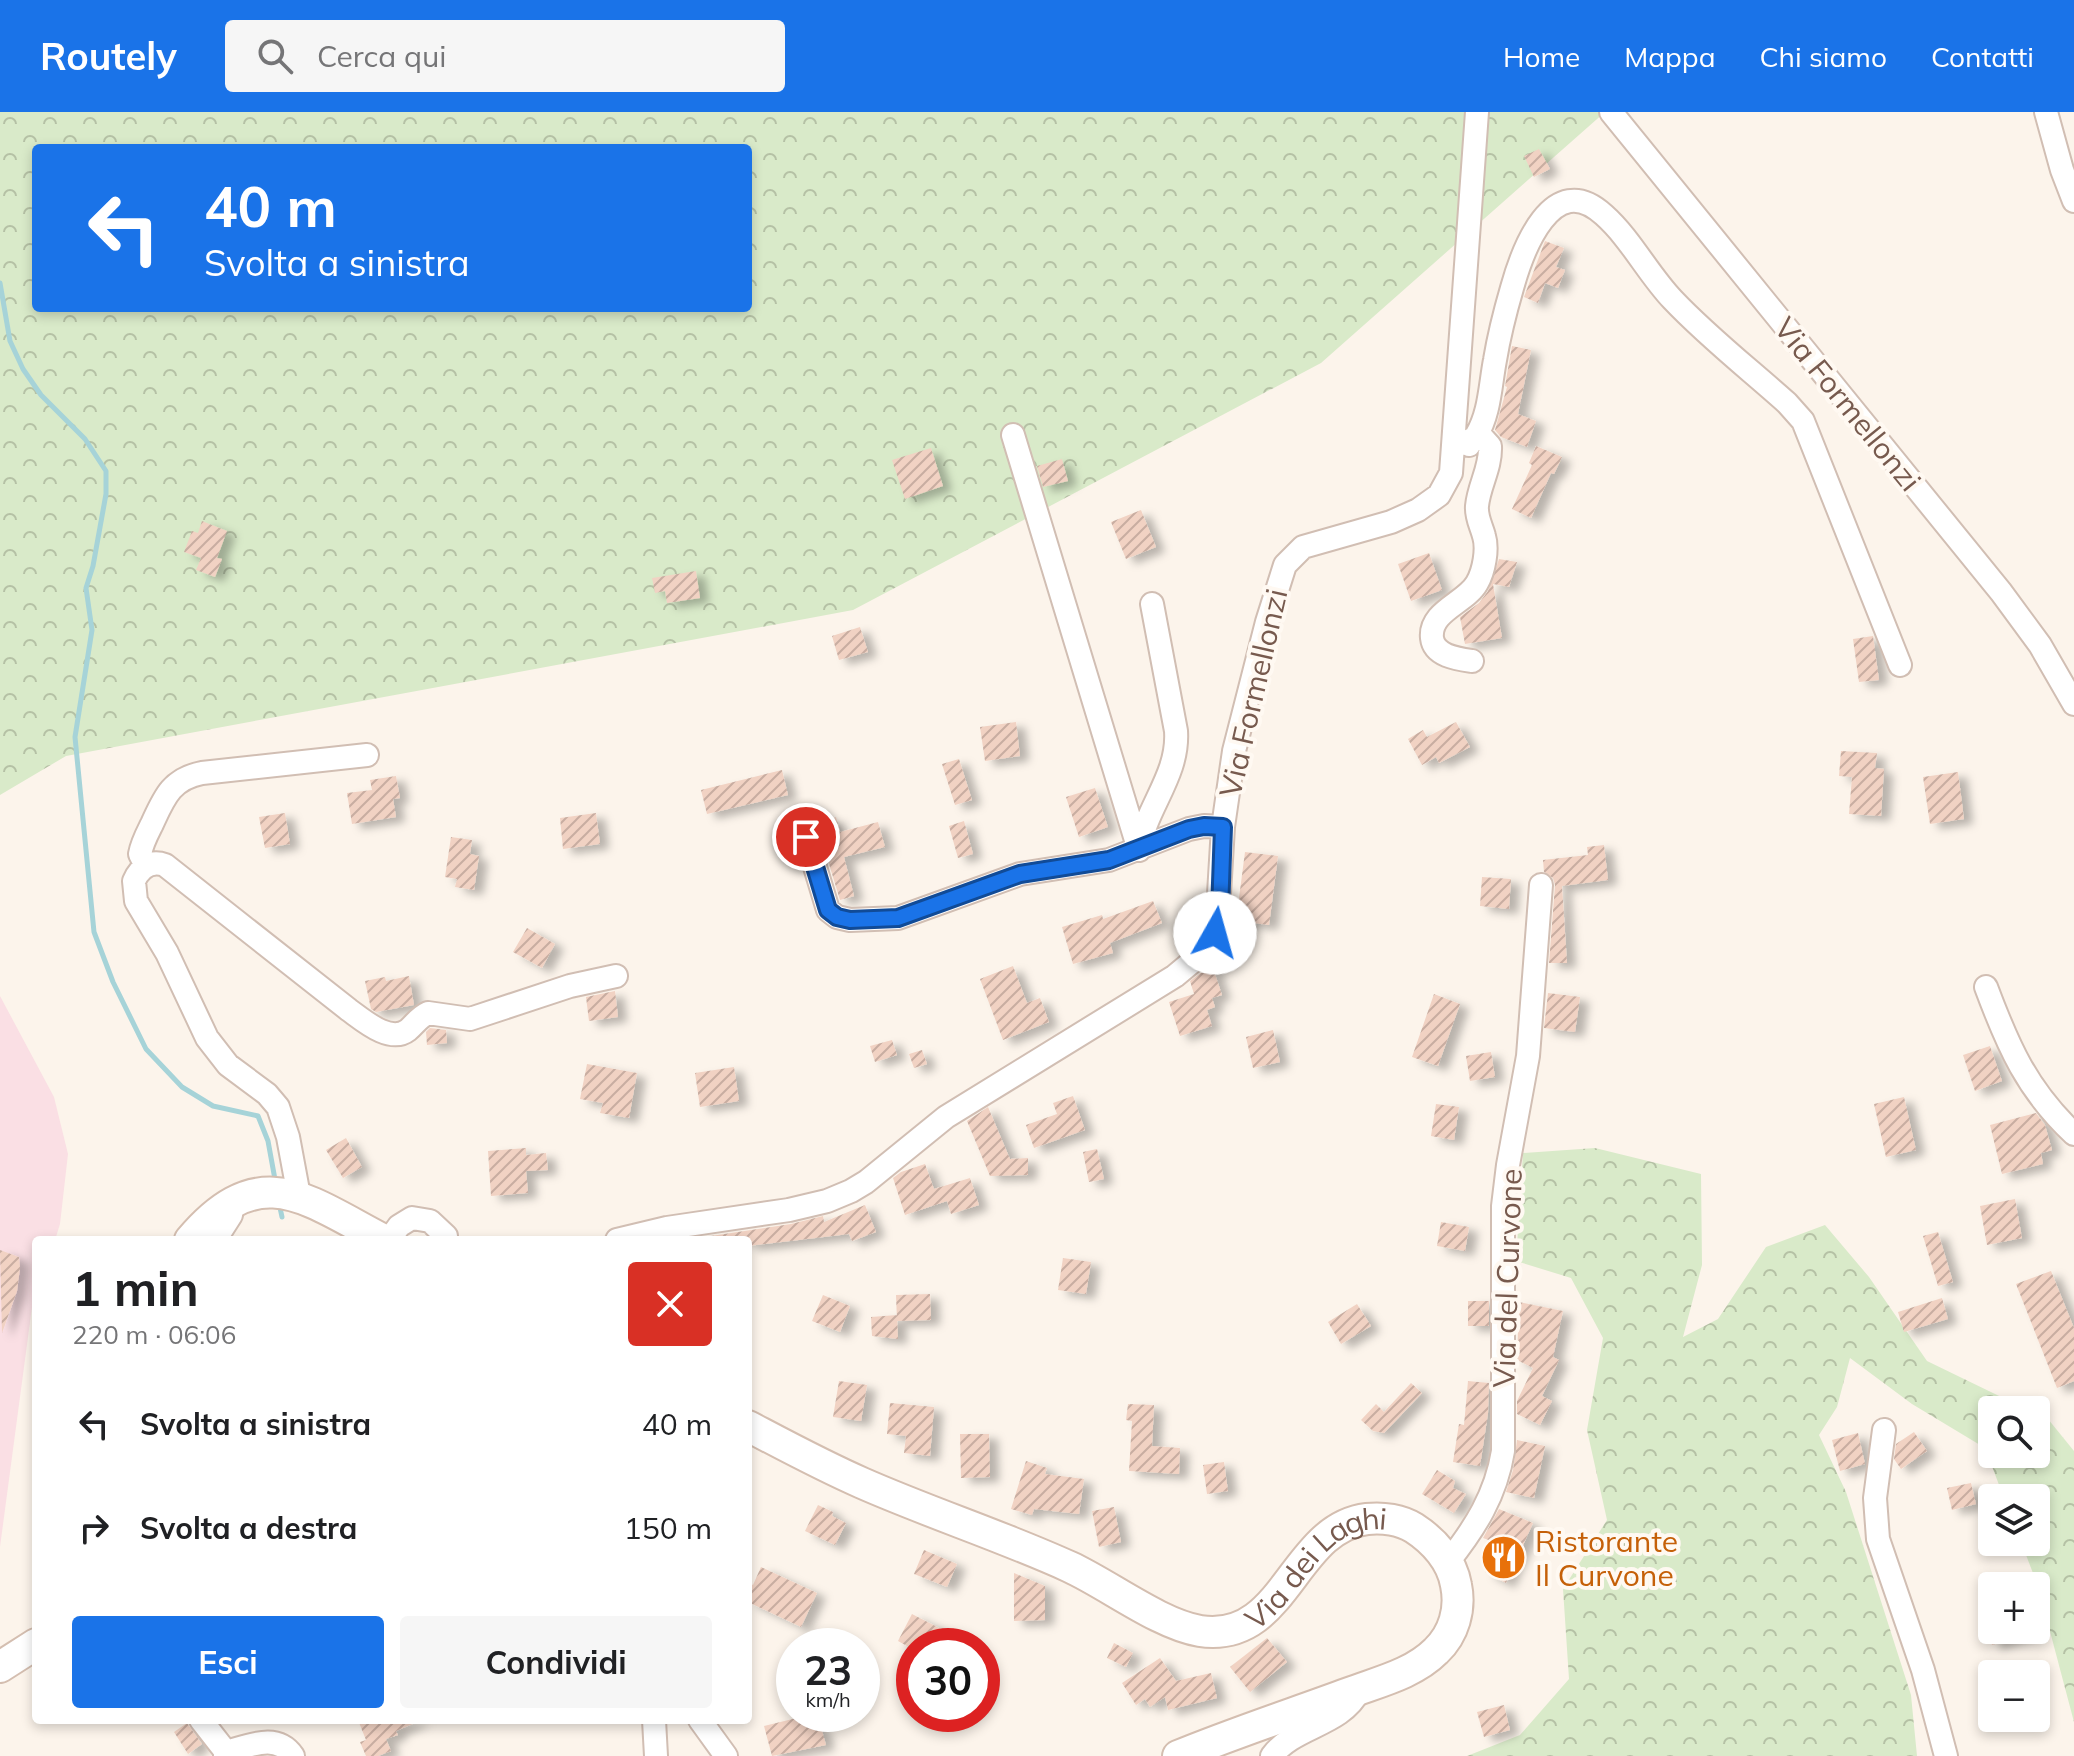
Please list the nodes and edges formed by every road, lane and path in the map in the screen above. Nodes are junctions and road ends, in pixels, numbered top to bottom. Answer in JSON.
{"nodes":[{"id":1,"x":1477,"y":112,"type":"edge"},
{"id":2,"x":1611,"y":112,"type":"edge"},
{"id":3,"x":2046,"y":112,"type":"edge"},
{"id":4,"x":2074,"y":201,"type":"edge"},
{"id":5,"x":1013,"y":435,"type":"dead end"},
{"id":6,"x":1476,"y":436,"type":"junction"},
{"id":7,"x":1391,"y":522,"type":"junction"},
{"id":8,"x":1152,"y":604,"type":"dead end"},
{"id":9,"x":1472,"y":661,"type":"dead end"},
{"id":10,"x":1900,"y":665,"type":"dead end"},
{"id":11,"x":2074,"y":704,"type":"edge"},
{"id":12,"x":367,"y":755,"type":"dead end"},
{"id":13,"x":1223,"y":827,"type":"junction"},
{"id":14,"x":806,"y":837,"type":"dead end"},
{"id":15,"x":1139,"y":850,"type":"junction"},
{"id":16,"x":146,"y":866,"type":"junction"},
{"id":17,"x":1541,"y":885,"type":"dead end"},
{"id":18,"x":616,"y":976,"type":"dead end"},
{"id":19,"x":1986,"y":987,"type":"dead end"},
{"id":20,"x":2074,"y":1134,"type":"edge"},
{"id":21,"x":299,"y":1196,"type":"junction"},
{"id":22,"x":233,"y":1201,"type":"junction"},
{"id":23,"x":194,"y":1236,"type":"edge"},
{"id":24,"x":218,"y":1236,"type":"edge"},
{"id":25,"x":387,"y":1236,"type":"edge"},
{"id":26,"x":395,"y":1236,"type":"edge"},
{"id":27,"x":443,"y":1236,"type":"edge"},
{"id":28,"x":635,"y":1236,"type":"edge"},
{"id":29,"x":752,"y":1428,"type":"edge"},
{"id":30,"x":1884,"y":1430,"type":"dead end"},
{"id":31,"x":1448,"y":1562,"type":"junction"},
{"id":32,"x":32,"y":1647,"type":"edge"},
{"id":33,"x":0,"y":1667,"type":"edge"},
{"id":34,"x":1360,"y":1689,"type":"junction"},
{"id":35,"x":204,"y":1724,"type":"edge"},
{"id":36,"x":654,"y":1724,"type":"edge"},
{"id":37,"x":703,"y":1724,"type":"edge"},
{"id":38,"x":226,"y":1754,"type":"edge"},
{"id":39,"x":293,"y":1756,"type":"edge"},
{"id":40,"x":656,"y":1756,"type":"edge"},
{"id":41,"x":726,"y":1756,"type":"edge"},
{"id":42,"x":1178,"y":1756,"type":"edge"},
{"id":43,"x":1272,"y":1756,"type":"edge"},
{"id":44,"x":1946,"y":1756,"type":"edge"}],
"edges":[{"from":1,"to":7,"type":"street","name":"Via Formellonzi"},
{"from":2,"to":11,"type":"street","name":"Via Formellonzi"},
{"from":3,"to":4,"type":"street"},
{"from":5,"to":15,"type":"street"},
{"from":6,"to":7,"type":"street"},
{"from":6,"to":9,"type":"street"},
{"from":6,"to":10,"type":"street"},
{"from":7,"to":13,"type":"street","name":"Via Formellonzi"},
{"from":8,"to":15,"type":"street"},
{"from":12,"to":16,"type":"street"},
{"from":13,"to":15,"type":"street"},
{"from":13,"to":28,"type":"street","name":"Via Formellonzi"},
{"from":14,"to":15,"type":"street"},
{"from":16,"to":18,"type":"street"},
{"from":16,"to":21,"type":"street"},
{"from":17,"to":31,"type":"street","name":"Via del Curvone"},
{"from":19,"to":20,"type":"street"},
{"from":21,"to":22,"type":"main road"},
{"from":21,"to":25,"type":"main road"},
{"from":22,"to":23,"type":"main road"},
{"from":22,"to":24,"type":"street"},
{"from":26,"to":27,"type":"street"},
{"from":29,"to":31,"type":"main road","name":"Via dei Laghi"},
{"from":30,"to":44,"type":"street"},
{"from":31,"to":34,"type":"main road","name":"Via dei Laghi"},
{"from":32,"to":33,"type":"main road"},
{"from":34,"to":42,"type":"main road","name":"Via dei Laghi"},
{"from":34,"to":43,"type":"street"},
{"from":35,"to":38,"type":"street"},
{"from":36,"to":40,"type":"street"},
{"from":37,"to":41,"type":"street"},
{"from":38,"to":39,"type":"street"}]}
